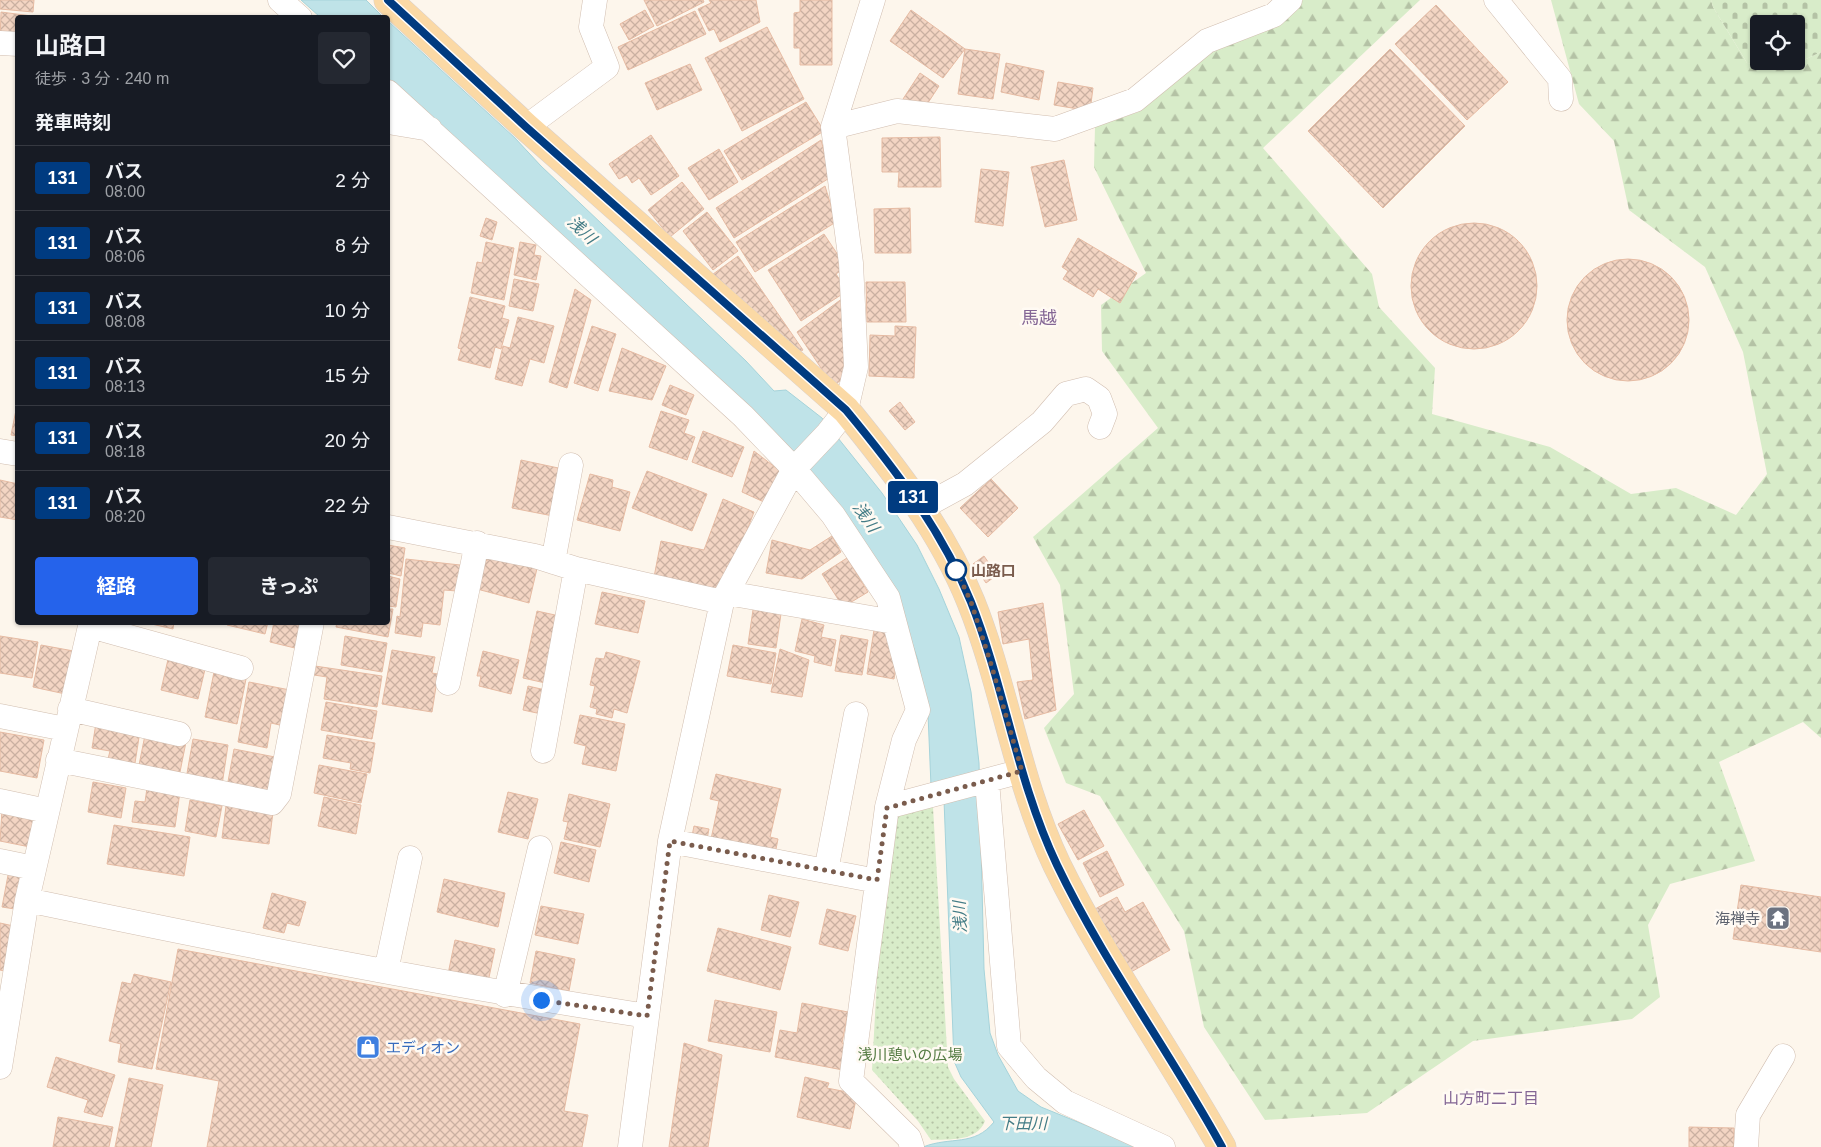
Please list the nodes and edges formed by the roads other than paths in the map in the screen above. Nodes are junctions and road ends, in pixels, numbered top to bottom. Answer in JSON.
{"nodes":[{"id":1,"x":280,"y":0,"type":"edge"},
{"id":2,"x":388,"y":0,"type":"edge"},
{"id":3,"x":595,"y":0,"type":"edge"},
{"id":4,"x":872,"y":0,"type":"edge"},
{"id":5,"x":1290,"y":0,"type":"edge"},
{"id":6,"x":1496,"y":0,"type":"edge"},
{"id":7,"x":297,"y":15,"type":"edge"},
{"id":8,"x":0,"y":43,"type":"edge"},
{"id":9,"x":15,"y":44,"type":"edge"},
{"id":10,"x":390,"y":94,"type":"edge"},
{"id":11,"x":1561,"y":99,"type":"dead end"},
{"id":12,"x":390,"y":122,"type":"edge"},
{"id":13,"x":526,"y":127,"type":"junction"},
{"id":14,"x":833,"y":127,"type":"junction"},
{"id":15,"x":430,"y":129,"type":"junction"},
{"id":16,"x":846,"y":410,"type":"junction"},
{"id":17,"x":1100,"y":427,"type":"dead end"},
{"id":18,"x":0,"y":452,"type":"edge"},
{"id":19,"x":15,"y":454,"type":"edge"},
{"id":20,"x":571,"y":465,"type":"dead end"},
{"id":21,"x":794,"y":469,"type":"junction"},
{"id":22,"x":921,"y":508,"type":"junction"},
{"id":23,"x":390,"y":527,"type":"edge"},
{"id":24,"x":477,"y":543,"type":"junction"},
{"id":25,"x":553,"y":562,"type":"junction"},
{"id":26,"x":576,"y":569,"type":"junction"},
{"id":27,"x":725,"y":598,"type":"junction"},
{"id":28,"x":894,"y":622,"type":"junction"},
{"id":29,"x":90,"y":625,"type":"edge"},
{"id":30,"x":93,"y":625,"type":"edge"},
{"id":31,"x":311,"y":625,"type":"edge"},
{"id":32,"x":241,"y":668,"type":"dead end"},
{"id":33,"x":448,"y":683,"type":"dead end"},
{"id":34,"x":856,"y":714,"type":"dead end"},
{"id":35,"x":0,"y":716,"type":"edge"},
{"id":36,"x":68,"y":719,"type":"junction"},
{"id":37,"x":179,"y":734,"type":"dead end"},
{"id":38,"x":543,"y":751,"type":"dead end"},
{"id":39,"x":58,"y":760,"type":"junction"},
{"id":40,"x":1022,"y":771,"type":"junction"},
{"id":41,"x":987,"y":781,"type":"junction"},
{"id":42,"x":0,"y":801,"type":"edge"},
{"id":43,"x":887,"y":808,"type":"junction"},
{"id":44,"x":47,"y":811,"type":"junction"},
{"id":45,"x":670,"y":841,"type":"junction"},
{"id":46,"x":540,"y":848,"type":"dead end"},
{"id":47,"x":410,"y":858,"type":"dead end"},
{"id":48,"x":0,"y":861,"type":"edge"},
{"id":49,"x":34,"y":868,"type":"junction"},
{"id":50,"x":826,"y":871,"type":"junction"},
{"id":51,"x":877,"y":880,"type":"junction"},
{"id":52,"x":27,"y":900,"type":"junction"},
{"id":53,"x":386,"y":971,"type":"junction"},
{"id":54,"x":505,"y":995,"type":"junction"},
{"id":55,"x":647,"y":1016,"type":"junction"},
{"id":56,"x":1783,"y":1056,"type":"dead end"},
{"id":57,"x":0,"y":1067,"type":"edge"},
{"id":58,"x":911,"y":1142,"type":"edge"},
{"id":59,"x":630,"y":1147,"type":"edge"},
{"id":60,"x":1163,"y":1147,"type":"edge"},
{"id":61,"x":1222,"y":1147,"type":"edge"},
{"id":62,"x":1746,"y":1147,"type":"edge"}],
"edges":[{"from":1,"to":7,"type":"street"},
{"from":2,"to":13,"type":"main road"},
{"from":3,"to":13,"type":"street"},
{"from":4,"to":14,"type":"street"},
{"from":5,"to":14,"type":"street"},
{"from":6,"to":11,"type":"street"},
{"from":8,"to":9,"type":"street"},
{"from":10,"to":15,"type":"street"},
{"from":12,"to":15,"type":"street"},
{"from":13,"to":16,"type":"main road"},
{"from":14,"to":16,"type":"street"},
{"from":15,"to":21,"type":"street"},
{"from":16,"to":21,"type":"street"},
{"from":16,"to":22,"type":"main road"},
{"from":17,"to":22,"type":"street"},
{"from":18,"to":19,"type":"street"},
{"from":20,"to":25,"type":"street"},
{"from":21,"to":27,"type":"street"},
{"from":21,"to":28,"type":"street"},
{"from":22,"to":40,"type":"main road"},
{"from":23,"to":24,"type":"street"},
{"from":24,"to":25,"type":"street"},
{"from":24,"to":33,"type":"street"},
{"from":25,"to":26,"type":"street"},
{"from":26,"to":27,"type":"street"},
{"from":26,"to":38,"type":"street"},
{"from":27,"to":28,"type":"street"},
{"from":27,"to":45,"type":"street"},
{"from":28,"to":43,"type":"street"},
{"from":29,"to":36,"type":"street"},
{"from":30,"to":32,"type":"street"},
{"from":31,"to":39,"type":"street"},
{"from":34,"to":50,"type":"street"},
{"from":35,"to":36,"type":"street"},
{"from":36,"to":37,"type":"street"},
{"from":36,"to":39,"type":"street"},
{"from":39,"to":44,"type":"street"},
{"from":40,"to":41,"type":"street"},
{"from":40,"to":61,"type":"main road"},
{"from":41,"to":43,"type":"street"},
{"from":41,"to":60,"type":"street"},
{"from":42,"to":44,"type":"street"},
{"from":43,"to":51,"type":"street"},
{"from":44,"to":49,"type":"street"},
{"from":45,"to":50,"type":"street"},
{"from":45,"to":55,"type":"street"},
{"from":46,"to":54,"type":"street"},
{"from":47,"to":53,"type":"street"},
{"from":48,"to":49,"type":"street"},
{"from":49,"to":52,"type":"street"},
{"from":50,"to":51,"type":"street"},
{"from":51,"to":58,"type":"street"},
{"from":52,"to":53,"type":"street"},
{"from":52,"to":57,"type":"street"},
{"from":53,"to":54,"type":"street"},
{"from":54,"to":55,"type":"street"},
{"from":55,"to":59,"type":"street"},
{"from":56,"to":62,"type":"street"}]}
